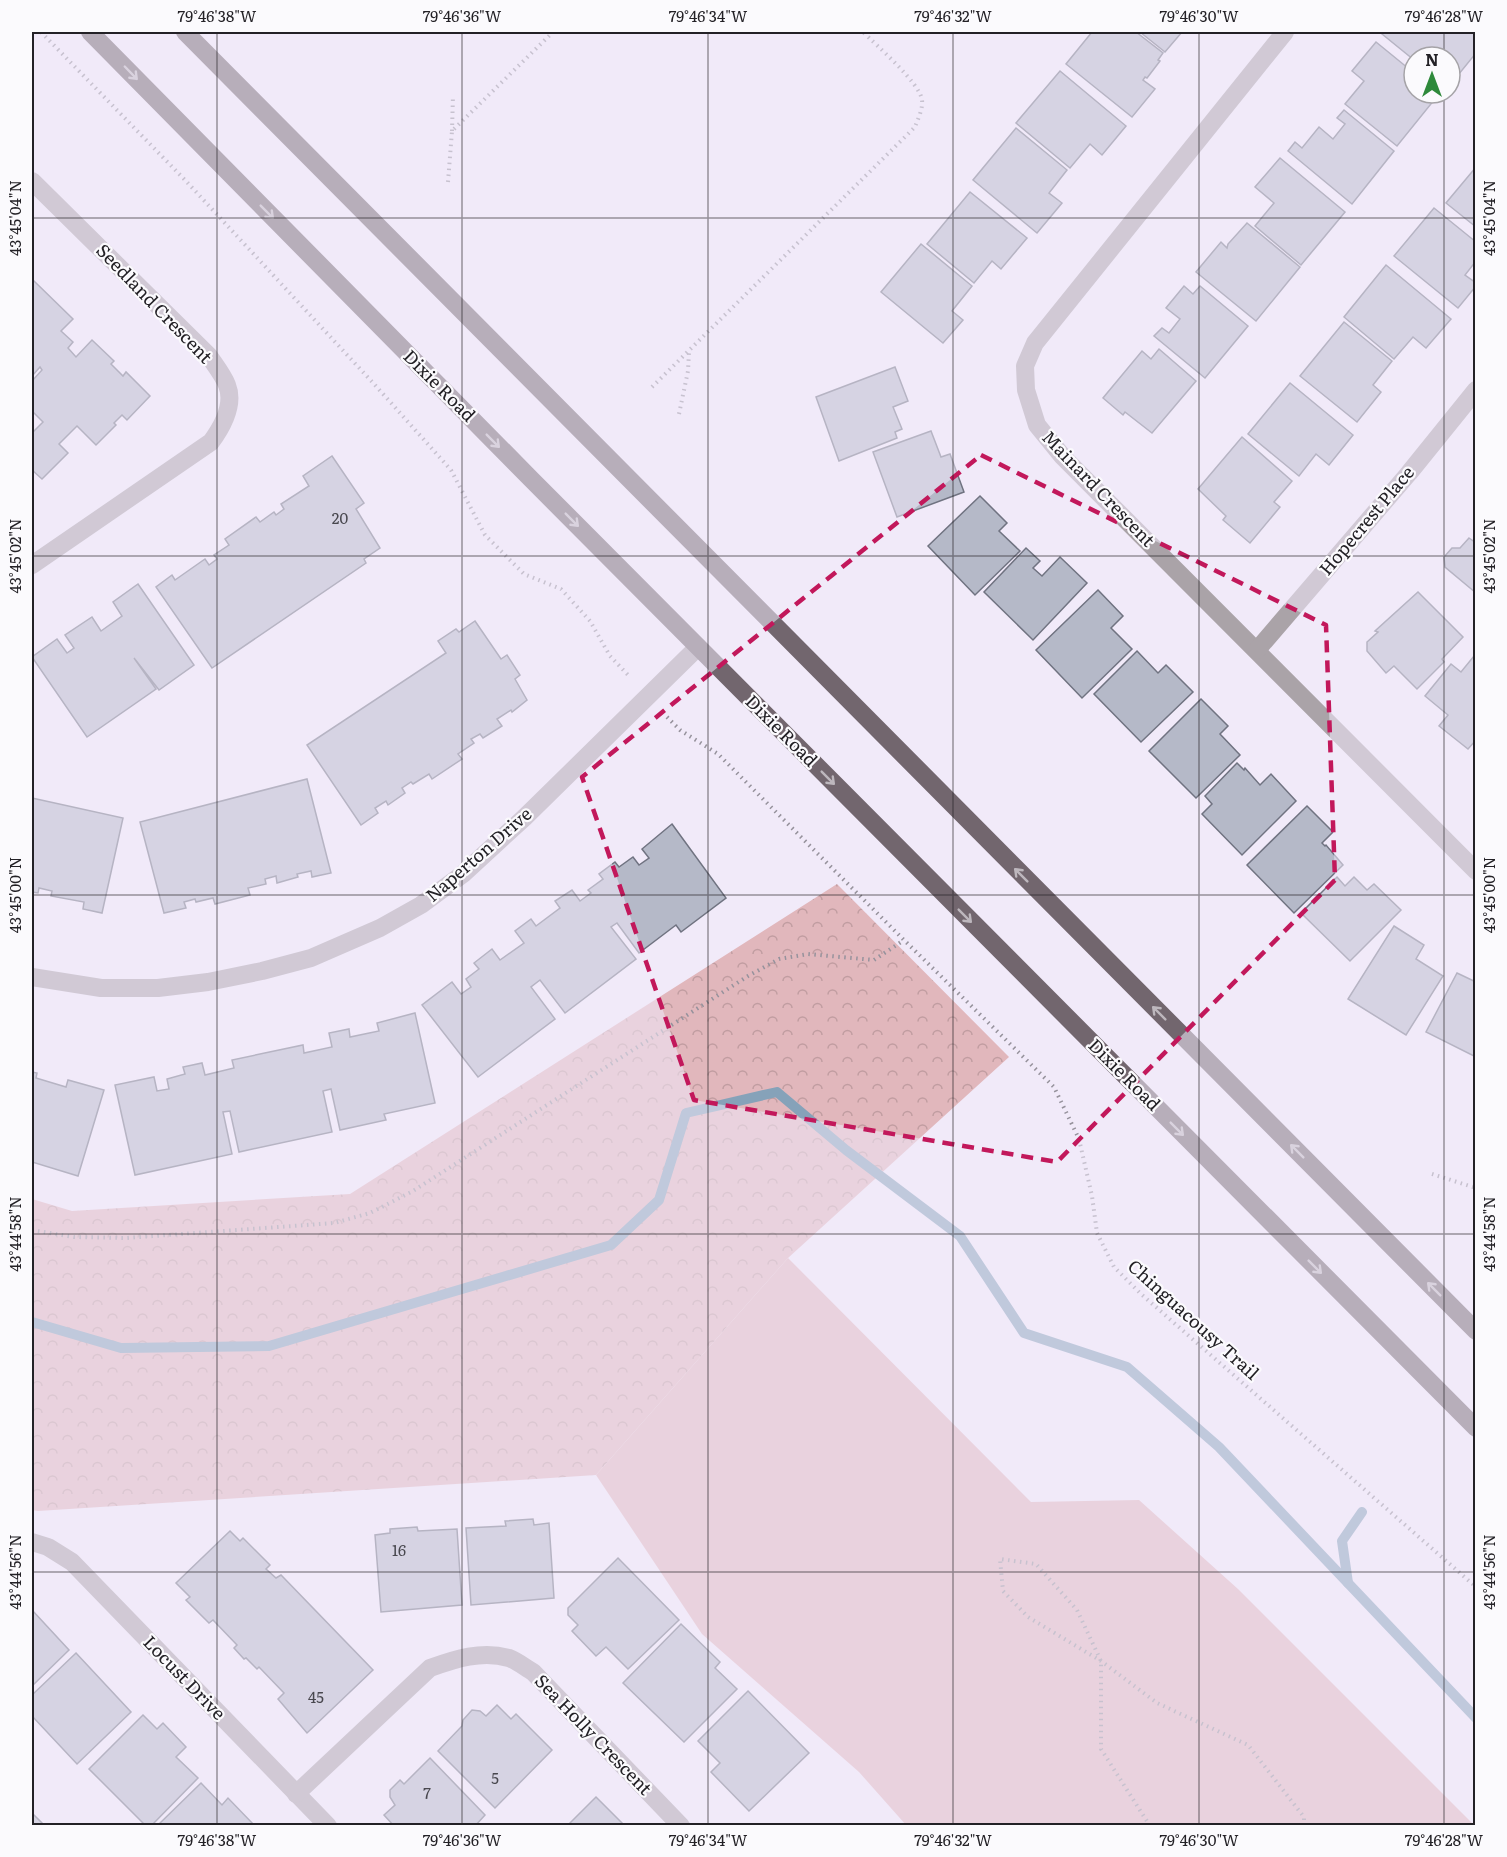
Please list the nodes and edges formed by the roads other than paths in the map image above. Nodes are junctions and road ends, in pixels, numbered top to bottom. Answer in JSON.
{"nodes":[{"id":1,"x":90,"y":32,"type":"edge"},
{"id":2,"x":186,"y":32,"type":"edge"},
{"id":3,"x":1285,"y":32,"type":"edge"},
{"id":4,"x":32,"y":181,"type":"edge"},
{"id":5,"x":1476,"y":390,"type":"edge"},
{"id":6,"x":32,"y":565,"type":"edge"},
{"id":7,"x":698,"y":647,"type":"junction"},
{"id":8,"x":1257,"y":650,"type":"junction"},
{"id":9,"x":1476,"y":871,"type":"edge"},
{"id":10,"x":32,"y":977,"type":"edge"},
{"id":11,"x":1476,"y":1330,"type":"edge"},
{"id":12,"x":1476,"y":1428,"type":"edge"},
{"id":13,"x":32,"y":1542,"type":"edge"},
{"id":14,"x":296,"y":1794,"type":"junction"},
{"id":15,"x":328,"y":1826,"type":"edge"},
{"id":16,"x":681,"y":1826,"type":"edge"}],
"edges":[{"from":1,"to":7,"type":"main road","name":"Dixie Road","one_way":true},
{"from":11,"to":2,"type":"main road","one_way":true},
{"from":3,"to":8,"type":"street","name":"Mainard Crescent"},
{"from":4,"to":6,"type":"street","name":"Seedland Crescent"},
{"from":5,"to":8,"type":"street","name":"Hopecrest Place"},
{"from":7,"to":10,"type":"street","name":"Naperton Drive"},
{"from":7,"to":12,"type":"main road","name":"Dixie Road","one_way":true},
{"from":8,"to":9,"type":"street","name":"Mainard Crescent"},
{"from":13,"to":14,"type":"street","name":"Locust Drive"},
{"from":14,"to":15,"type":"street","name":"Locust Drive"},
{"from":14,"to":16,"type":"street","name":"Sea Holly Crescent"}]}
